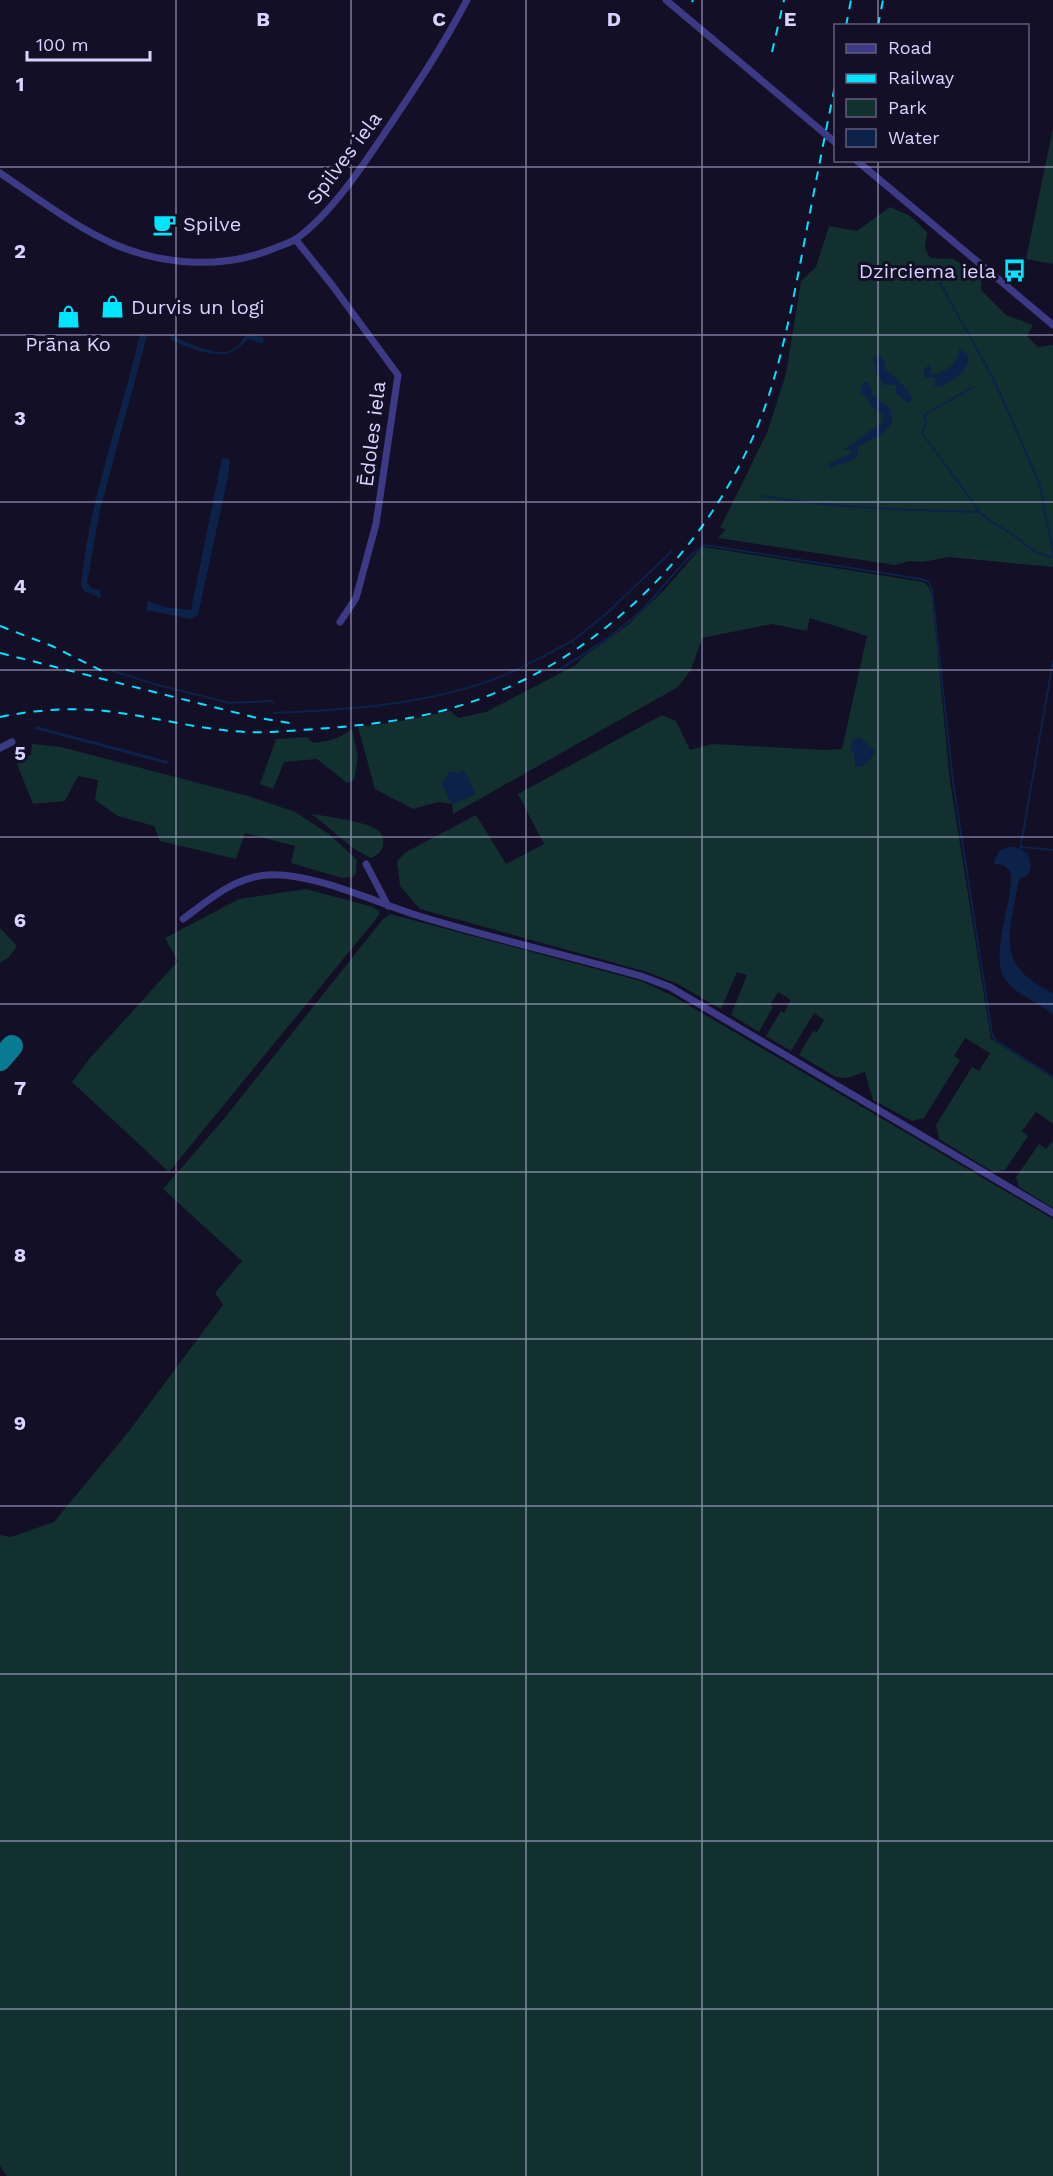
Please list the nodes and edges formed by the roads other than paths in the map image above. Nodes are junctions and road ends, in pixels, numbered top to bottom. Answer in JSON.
{"nodes":[{"id":1,"x":467,"y":0,"type":"edge"},
{"id":2,"x":666,"y":0,"type":"edge"},
{"id":3,"x":834,"y":141,"type":"edge"},
{"id":4,"x":858,"y":162,"type":"edge"},
{"id":5,"x":0,"y":173,"type":"edge"},
{"id":6,"x":296,"y":240,"type":"junction"},
{"id":7,"x":1053,"y":325,"type":"edge"},
{"id":8,"x":340,"y":622,"type":"dead end"},
{"id":9,"x":12,"y":742,"type":"dead end"},
{"id":10,"x":0,"y":748,"type":"edge"},
{"id":11,"x":366,"y":864,"type":"dead end"},
{"id":12,"x":388,"y":906,"type":"junction"},
{"id":13,"x":183,"y":919,"type":"dead end"},
{"id":14,"x":1053,"y":1213,"type":"edge"}],
"edges":[{"from":1,"to":6,"type":"street","name":"Spilves iela"},
{"from":2,"to":3,"type":"street"},
{"from":4,"to":7,"type":"street"},
{"from":5,"to":6,"type":"street","name":"Spilves iela"},
{"from":6,"to":8,"type":"street","name":"Ēdoles iela"},
{"from":9,"to":10,"type":"street"},
{"from":11,"to":12,"type":"street"},
{"from":12,"to":13,"type":"street"},
{"from":12,"to":14,"type":"street"}]}
